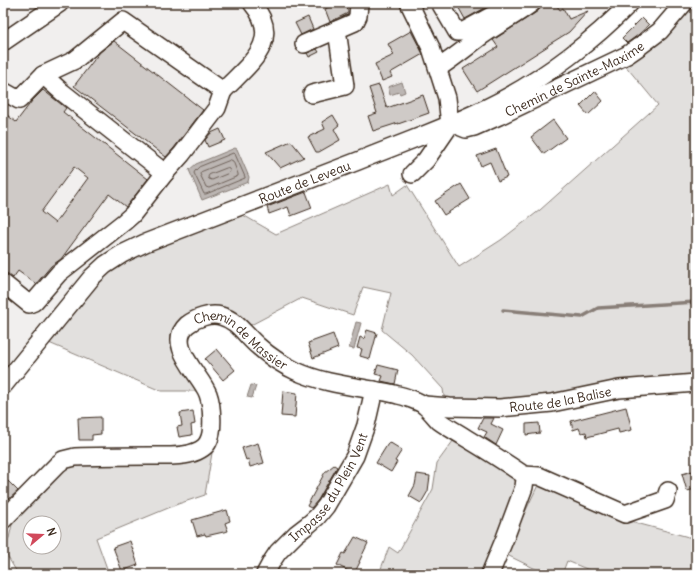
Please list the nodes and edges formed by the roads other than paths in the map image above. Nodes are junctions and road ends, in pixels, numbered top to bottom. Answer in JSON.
{"nodes":[{"id":1,"x":60,"y":3,"type":"edge"},
{"id":2,"x":252,"y":3,"type":"edge"},
{"id":3,"x":359,"y":3,"type":"edge"},
{"id":4,"x":409,"y":3,"type":"edge"},
{"id":5,"x":440,"y":3,"type":"edge"},
{"id":6,"x":515,"y":3,"type":"edge"},
{"id":7,"x":532,"y":3,"type":"edge"},
{"id":8,"x":630,"y":3,"type":"edge"},
{"id":9,"x":684,"y":3,"type":"edge"},
{"id":10,"x":337,"y":30,"type":"junction"},
{"id":11,"x":3,"y":42,"type":"edge"},
{"id":12,"x":304,"y":44,"type":"dead end"},
{"id":13,"x":438,"y":68,"type":"junction"},
{"id":14,"x":43,"y":75,"type":"junction"},
{"id":15,"x":3,"y":91,"type":"edge"},
{"id":16,"x":223,"y":91,"type":"junction"},
{"id":17,"x":312,"y":94,"type":"dead end"},
{"id":18,"x":450,"y":125,"type":"junction"},
{"id":19,"x":165,"y":172,"type":"junction"},
{"id":20,"x":412,"y":174,"type":"dead end"},
{"id":21,"x":3,"y":283,"type":"edge"},
{"id":22,"x":696,"y":382,"type":"edge"},
{"id":23,"x":3,"y":386,"type":"edge"},
{"id":24,"x":374,"y":390,"type":"junction"},
{"id":25,"x":424,"y":405,"type":"junction"},
{"id":26,"x":524,"y":475,"type":"junction"},
{"id":27,"x":668,"y":491,"type":"dead end"},
{"id":28,"x":3,"y":520,"type":"edge"},
{"id":29,"x":266,"y":574,"type":"edge"},
{"id":30,"x":490,"y":574,"type":"edge"}],
"edges":[{"from":1,"to":11,"type":"street"},
{"from":2,"to":16,"type":"street"},
{"from":3,"to":10,"type":"street"},
{"from":4,"to":13,"type":"street"},
{"from":5,"to":6,"type":"street"},
{"from":7,"to":13,"type":"street"},
{"from":8,"to":18,"type":"street","name":"Route de Leveau"},
{"from":9,"to":18,"type":"street","name":"Chemin de Sainte-Maxime"},
{"from":10,"to":12,"type":"street"},
{"from":10,"to":17,"type":"street"},
{"from":13,"to":18,"type":"street"},
{"from":14,"to":15,"type":"street"},
{"from":14,"to":16,"type":"street"},
{"from":14,"to":19,"type":"street"},
{"from":16,"to":19,"type":"street"},
{"from":18,"to":20,"type":"street"},
{"from":18,"to":23,"type":"street","name":"Route de Leveau"},
{"from":19,"to":21,"type":"street"},
{"from":22,"to":25,"type":"street","name":"Route de la Balise"},
{"from":24,"to":25,"type":"street","name":"Chemin de Massier"},
{"from":24,"to":28,"type":"street","name":"Chemin de Massier"},
{"from":24,"to":29,"type":"street","name":"Impasse du Plein Vent"},
{"from":25,"to":26,"type":"street","name":"Chemin de Massier"},
{"from":26,"to":27,"type":"street"},
{"from":26,"to":30,"type":"street"}]}
